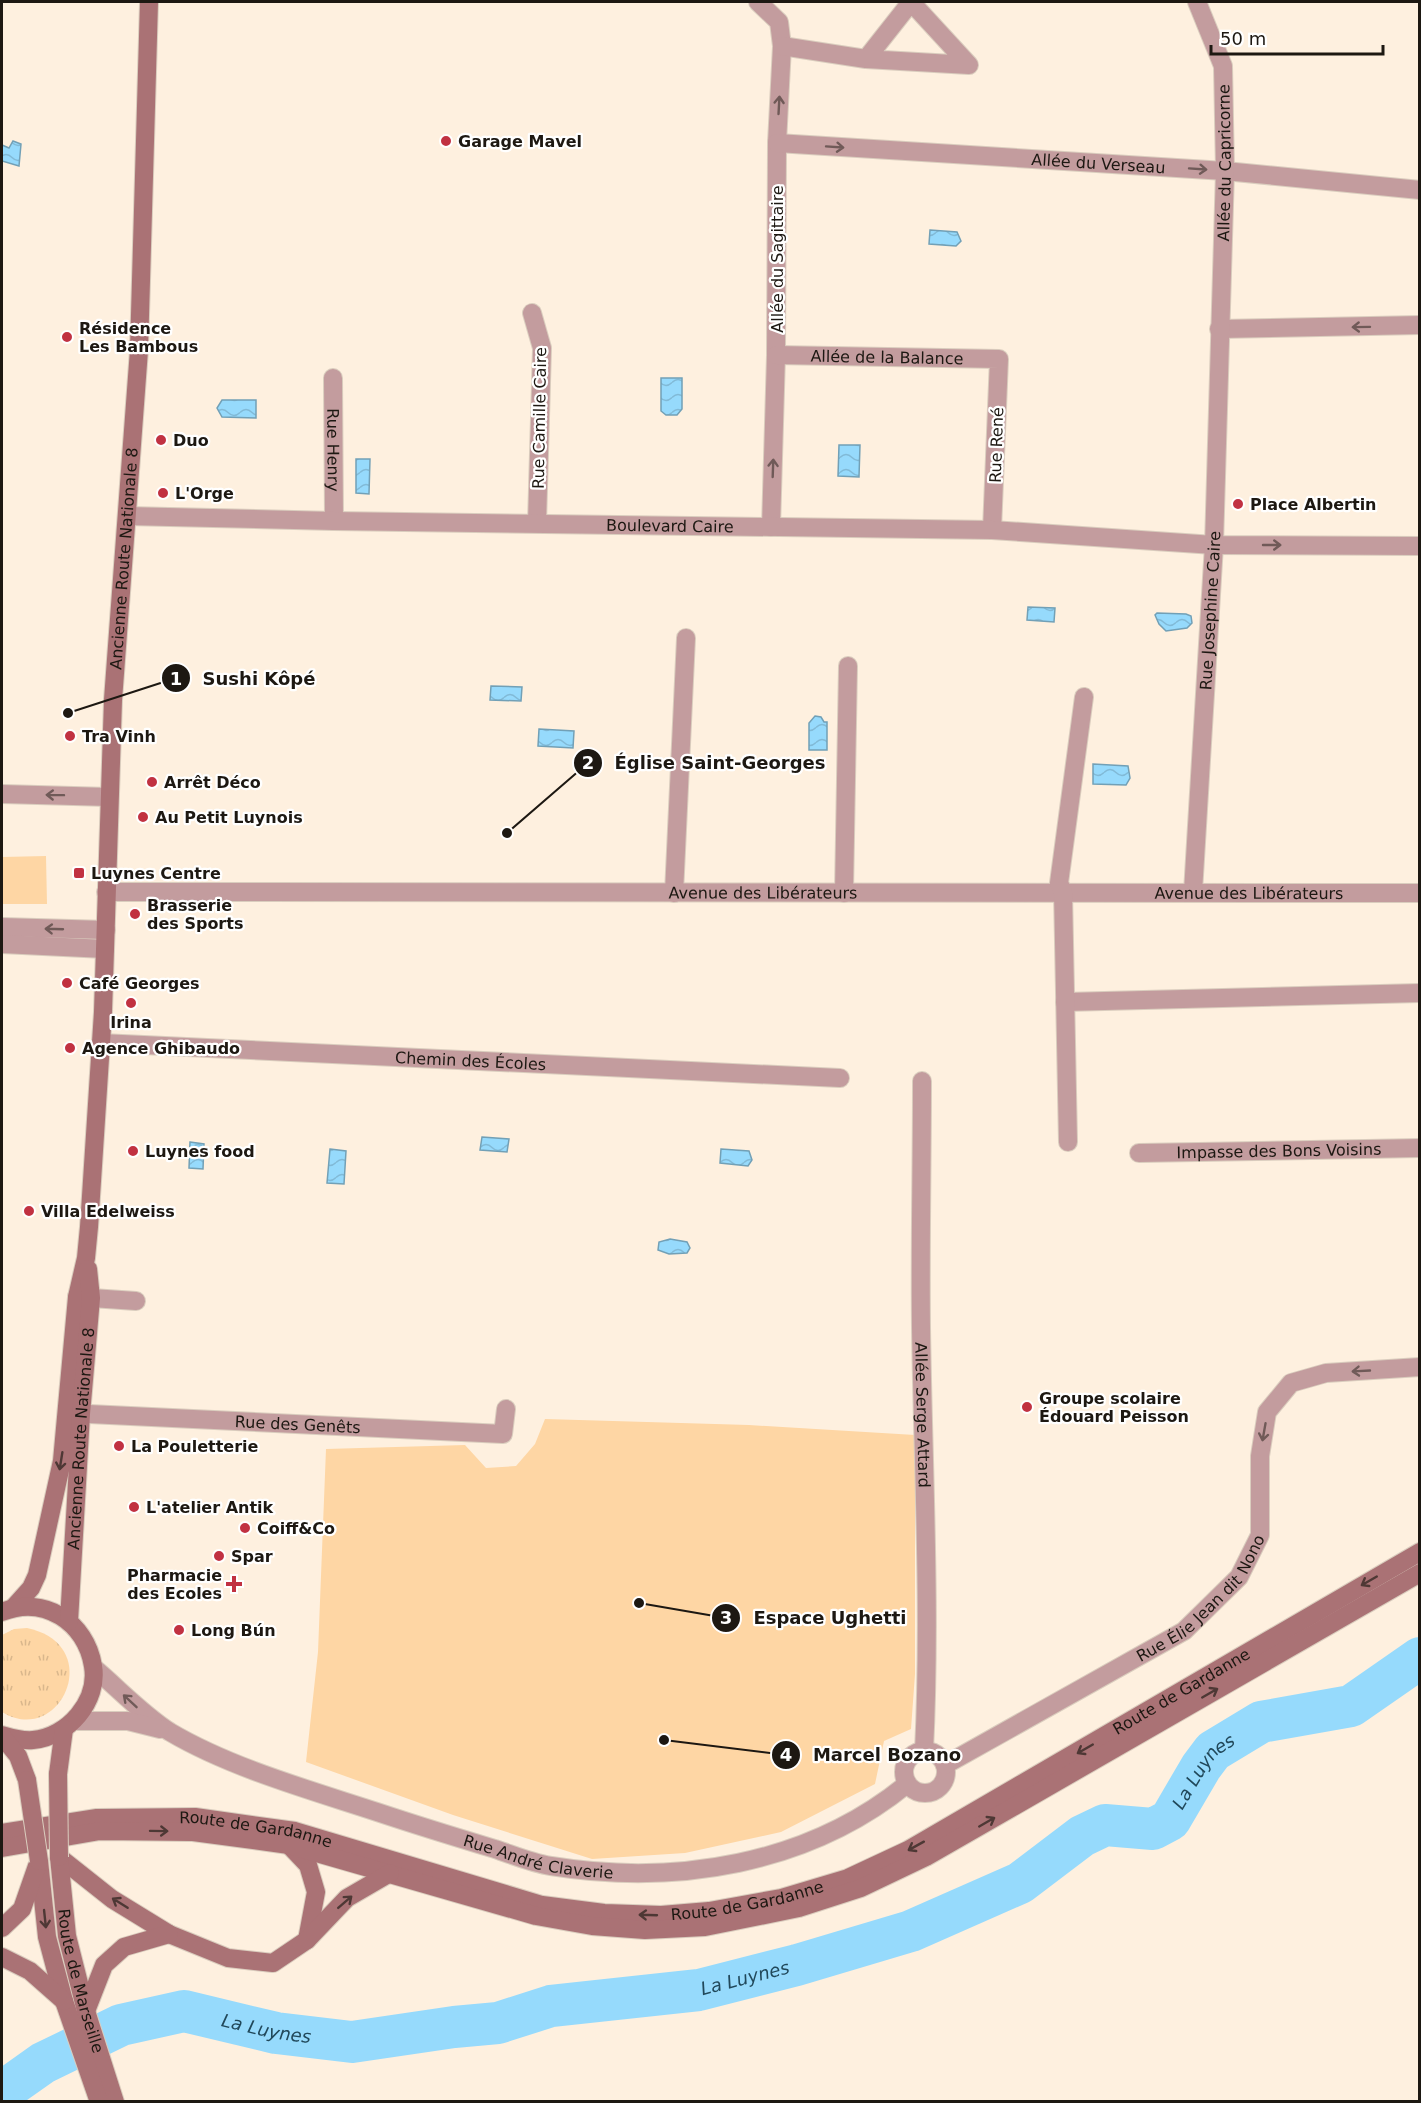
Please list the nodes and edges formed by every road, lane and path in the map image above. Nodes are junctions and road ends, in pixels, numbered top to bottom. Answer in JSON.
{"nodes":[{"id":1,"x":149,"y":2,"type":"edge"},
{"id":2,"x":758,"y":2,"type":"edge"},
{"id":3,"x":1197,"y":2,"type":"edge"},
{"id":4,"x":782,"y":46,"type":"junction"},
{"id":5,"x":866,"y":59,"type":"junction"},
{"id":6,"x":777,"y":143,"type":"junction"},
{"id":7,"x":1225,"y":171,"type":"junction"},
{"id":8,"x":1419,"y":190,"type":"edge"},
{"id":9,"x":532,"y":313,"type":"dead end"},
{"id":10,"x":1419,"y":325,"type":"edge"},
{"id":11,"x":1219,"y":329,"type":"junction"},
{"id":12,"x":776,"y":355,"type":"junction"},
{"id":13,"x":999,"y":359,"type":"joint"},
{"id":14,"x":333,"y":378,"type":"dead end"},
{"id":15,"x":127,"y":516,"type":"junction"},
{"id":16,"x":334,"y":521,"type":"junction"},
{"id":17,"x":537,"y":523,"type":"junction"},
{"id":18,"x":771,"y":527,"type":"junction"},
{"id":19,"x":992,"y":530,"type":"junction"},
{"id":20,"x":1214,"y":544,"type":"junction"},
{"id":21,"x":1419,"y":546,"type":"edge"},
{"id":22,"x":687,"y":638,"type":"dead end"},
{"id":23,"x":848,"y":666,"type":"dead end"},
{"id":24,"x":1084,"y":697,"type":"dead end"},
{"id":25,"x":2,"y":794,"type":"edge"},
{"id":26,"x":109,"y":797,"type":"junction"},
{"id":27,"x":106,"y":892,"type":"junction"},
{"id":28,"x":844,"y":892,"type":"junction"},
{"id":29,"x":1063,"y":892,"type":"junction"},
{"id":30,"x":1193,"y":892,"type":"junction"},
{"id":31,"x":674,"y":893,"type":"junction"},
{"id":32,"x":1419,"y":893,"type":"edge"},
{"id":33,"x":2,"y":927,"type":"edge"},
{"id":34,"x":106,"y":940,"type":"junction"},
{"id":35,"x":2,"y":944,"type":"edge"},
{"id":36,"x":1419,"y":993,"type":"edge"},
{"id":37,"x":1065,"y":1002,"type":"junction"},
{"id":38,"x":101,"y":1042,"type":"junction"},
{"id":39,"x":840,"y":1078,"type":"dead end"},
{"id":40,"x":922,"y":1082,"type":"dead end"},
{"id":41,"x":1068,"y":1142,"type":"dead end"},
{"id":42,"x":1419,"y":1148,"type":"edge"},
{"id":43,"x":1139,"y":1153,"type":"dead end"},
{"id":44,"x":84,"y":1297,"type":"junction"},
{"id":45,"x":136,"y":1300,"type":"dead end"},
{"id":46,"x":1419,"y":1368,"type":"edge"},
{"id":47,"x":506,"y":1409,"type":"dead end"},
{"id":48,"x":74,"y":1414,"type":"junction"},
{"id":49,"x":1419,"y":1552,"type":"edge"},
{"id":50,"x":1419,"y":1573,"type":"edge"},
{"id":51,"x":8,"y":1609,"type":"edge"},
{"id":52,"x":69,"y":1621,"type":"junction"},
{"id":53,"x":94,"y":1668,"type":"junction"},
{"id":54,"x":69,"y":1725,"type":"junction"},
{"id":55,"x":170,"y":1731,"type":"junction"},
{"id":56,"x":2,"y":1736,"type":"edge"},
{"id":57,"x":924,"y":1750,"type":"junction"},
{"id":58,"x":945,"y":1765,"type":"junction"},
{"id":59,"x":907,"y":1784,"type":"junction"},
{"id":60,"x":2,"y":1833,"type":"edge"},
{"id":61,"x":289,"y":1845,"type":"junction"},
{"id":62,"x":2,"y":1848,"type":"edge"},
{"id":63,"x":59,"y":1857,"type":"junction"},
{"id":64,"x":39,"y":1861,"type":"junction"},
{"id":65,"x":390,"y":1873,"type":"junction"},
{"id":66,"x":2,"y":1928,"type":"edge"},
{"id":67,"x":169,"y":1934,"type":"junction"},
{"id":68,"x":307,"y":1940,"type":"junction"},
{"id":69,"x":2,"y":1957,"type":"edge"},
{"id":70,"x":64,"y":2001,"type":"junction"},
{"id":71,"x":78,"y":2015,"type":"junction"},
{"id":72,"x":101,"y":2091,"type":"edge"},
{"id":73,"x":115,"y":2102,"type":"edge"}],
"edges":[{"from":1,"to":15,"type":"main road","name":"Ancienne Route Nationale 8"},
{"from":2,"to":4,"type":"street","name":"Allée du Sagittaire"},
{"from":3,"to":7,"type":"street","name":"Allée du Capricorne"},
{"from":4,"to":5,"type":"street"},
{"from":6,"to":4,"type":"street","name":"Allée du Sagittaire","one_way":true},
{"from":5,"to":5,"type":"street"},
{"from":6,"to":7,"type":"street","name":"Allée du Verseau","one_way":true},
{"from":6,"to":12,"type":"street","name":"Allée du Sagittaire"},
{"from":7,"to":8,"type":"street","name":"Allée du Verseau"},
{"from":7,"to":11,"type":"street","name":"Allée du Capricorne"},
{"from":9,"to":17,"type":"street","name":"Rue Camille Caire"},
{"from":10,"to":11,"type":"street","one_way":true},
{"from":11,"to":20,"type":"street","name":"Rue Josephine Caire"},
{"from":12,"to":13,"type":"street","name":"Allée de la Balance"},
{"from":18,"to":12,"type":"street","name":"Allée du Sagittaire","one_way":true},
{"from":13,"to":19,"type":"street","name":"Rue René"},
{"from":14,"to":16,"type":"street","name":"Rue Henry"},
{"from":15,"to":16,"type":"street","name":"Boulevard Caire"},
{"from":15,"to":26,"type":"main road","name":"Ancienne Route Nationale 8"},
{"from":16,"to":17,"type":"street","name":"Boulevard Caire"},
{"from":17,"to":18,"type":"street","name":"Boulevard Caire"},
{"from":18,"to":19,"type":"street","name":"Boulevard Caire"},
{"from":19,"to":20,"type":"street","name":"Boulevard Caire"},
{"from":20,"to":21,"type":"street","name":"Boulevard Caire","one_way":true},
{"from":20,"to":30,"type":"street","name":"Rue Josephine Caire"},
{"from":22,"to":31,"type":"street"},
{"from":23,"to":28,"type":"street"},
{"from":24,"to":29,"type":"street"},
{"from":26,"to":25,"type":"street","one_way":true},
{"from":26,"to":27,"type":"main road","name":"Ancienne Route Nationale 8"},
{"from":27,"to":31,"type":"street","name":"Avenue des Libérateurs"},
{"from":27,"to":34,"type":"main road","name":"Ancienne Route Nationale 8"},
{"from":28,"to":29,"type":"street","name":"Avenue des Libérateurs"},
{"from":28,"to":31,"type":"street","name":"Avenue des Libérateurs"},
{"from":29,"to":30,"type":"street","name":"Avenue des Libérateurs"},
{"from":29,"to":37,"type":"street"},
{"from":30,"to":32,"type":"street","name":"Avenue des Libérateurs"},
{"from":34,"to":33,"type":"street","one_way":true},
{"from":34,"to":35,"type":"street"},
{"from":34,"to":38,"type":"main road","name":"Ancienne Route Nationale 8"},
{"from":36,"to":37,"type":"street"},
{"from":37,"to":41,"type":"street"},
{"from":38,"to":39,"type":"street","name":"Chemin des Écoles"},
{"from":38,"to":44,"type":"main road","name":"Ancienne Route Nationale 8"},
{"from":40,"to":57,"type":"street","name":"Allée Serge Attard"},
{"from":42,"to":43,"type":"street","name":"Impasse des Bons Voisins"},
{"from":44,"to":45,"type":"street"},
{"from":44,"to":48,"type":"main road","name":"Ancienne Route Nationale 8"},
{"from":46,"to":58,"type":"street","name":"Rue Élie Jean dit Nono","one_way":true},
{"from":47,"to":48,"type":"street","name":"Rue des Genêts"},
{"from":48,"to":51,"type":"main road","name":"Ancienne Route Nationale 8","one_way":true},
{"from":48,"to":52,"type":"main road","name":"Ancienne Route Nationale 8"},
{"from":49,"to":60,"type":"main road","name":"Route de Gardanne","one_way":true},
{"from":65,"to":50,"type":"main road","name":"Route de Gardanne","one_way":true},
{"from":51,"to":52,"type":"main road"},
{"from":52,"to":53,"type":"main road"},
{"from":53,"to":54,"type":"main road"},
{"from":55,"to":53,"type":"street","name":"Rue André Claverie","one_way":true},
{"from":54,"to":55,"type":"street","name":"Rue André Claverie"},
{"from":54,"to":56,"type":"main road"},
{"from":54,"to":63,"type":"main road","name":"Route de Marseille","bridge":true},
{"from":55,"to":59,"type":"street","name":"Rue André Claverie"},
{"from":56,"to":64,"type":"main road","name":"Route de Marseille","bridge":true},
{"from":57,"to":58,"type":"street"},
{"from":57,"to":59,"type":"street"},
{"from":58,"to":59,"type":"street"},
{"from":62,"to":61,"type":"main road","name":"Route de Gardanne","one_way":true},
{"from":61,"to":65,"type":"main road","name":"Route de Gardanne"},
{"from":61,"to":68,"type":"main road"},
{"from":67,"to":63,"type":"main road","one_way":true},
{"from":63,"to":71,"type":"main road","name":"Route de Marseille"},
{"from":64,"to":66,"type":"main road"},
{"from":64,"to":70,"type":"main road","name":"Route de Marseille","one_way":true},
{"from":68,"to":65,"type":"main road","one_way":true},
{"from":67,"to":68,"type":"main road"},
{"from":67,"to":71,"type":"main road"},
{"from":69,"to":70,"type":"main road"},
{"from":70,"to":71,"type":"main road","name":"Route de Marseille"},
{"from":71,"to":72,"type":"main road","name":"Route de Marseille"},
{"from":72,"to":73,"type":"main road","name":"Route de Marseille"}]}
